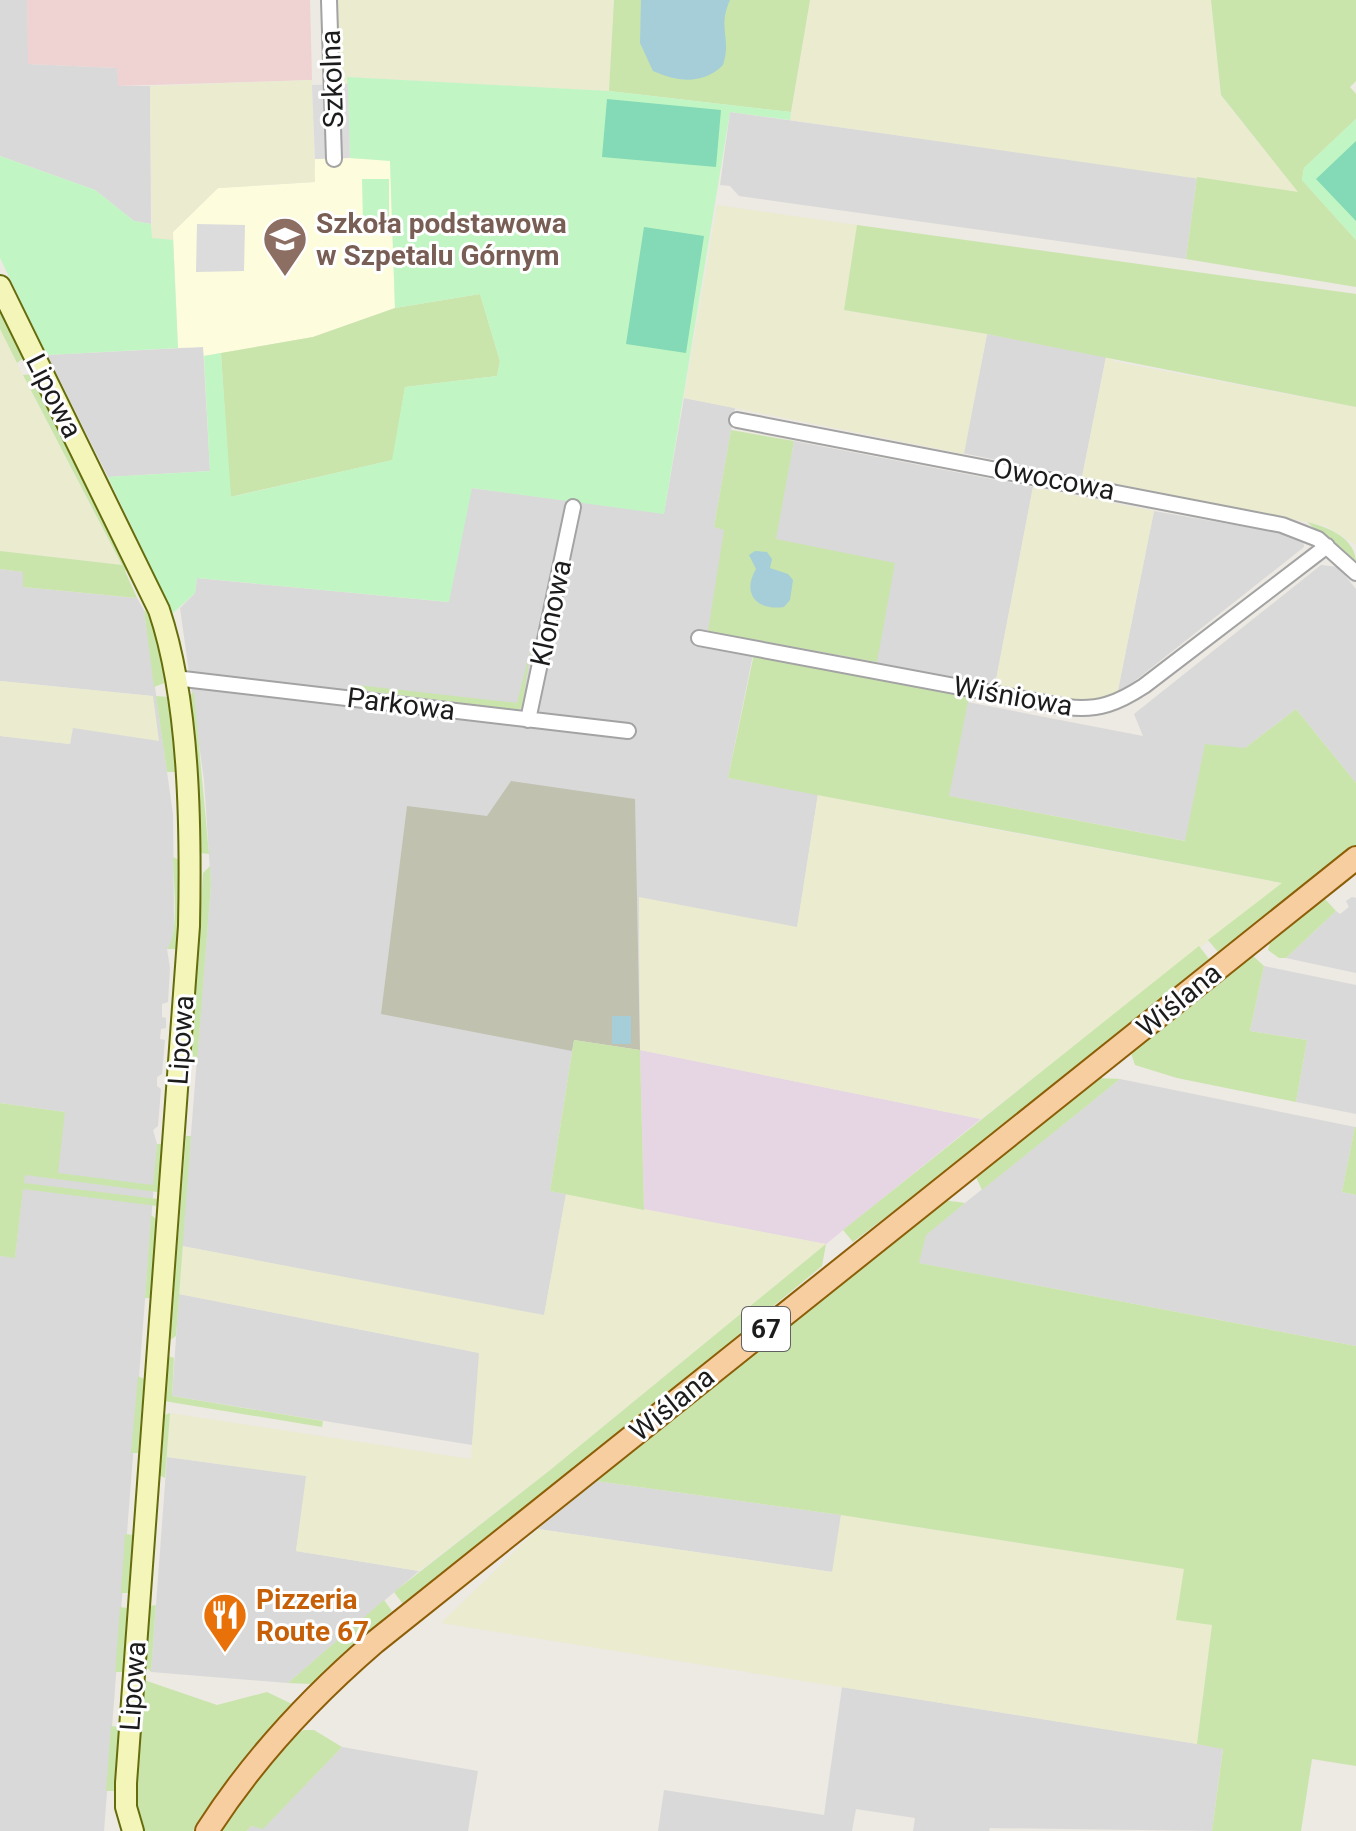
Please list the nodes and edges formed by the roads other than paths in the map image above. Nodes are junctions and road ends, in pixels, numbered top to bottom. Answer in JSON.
{"nodes":[{"id":1,"x":329,"y":0,"type":"edge"},
{"id":2,"x":334,"y":159,"type":"dead end"},
{"id":3,"x":0,"y":286,"type":"edge"},
{"id":4,"x":737,"y":420,"type":"dead end"},
{"id":5,"x":573,"y":507,"type":"dead end"},
{"id":6,"x":1327,"y":546,"type":"junction"},
{"id":7,"x":1356,"y":573,"type":"edge"},
{"id":8,"x":699,"y":638,"type":"dead end"},
{"id":9,"x":175,"y":678,"type":"junction"},
{"id":10,"x":528,"y":720,"type":"junction"},
{"id":11,"x":628,"y":731,"type":"dead end"},
{"id":12,"x":1356,"y":858,"type":"edge"},
{"id":13,"x":133,"y":1831,"type":"edge"},
{"id":14,"x":207,"y":1831,"type":"edge"}],
"edges":[{"from":1,"to":2,"type":"street","name":"Szkolna"},
{"from":3,"to":9,"type":"street","name":"Lipowa"},
{"from":4,"to":6,"type":"street","name":"Owocowa"},
{"from":5,"to":10,"type":"street","name":"Klonowa"},
{"from":6,"to":7,"type":"street","name":"Owocowa"},
{"from":6,"to":8,"type":"street","name":"Wiśniowa"},
{"from":9,"to":10,"type":"street","name":"Parkowa"},
{"from":9,"to":13,"type":"street","name":"Lipowa"},
{"from":10,"to":11,"type":"street","name":"Parkowa"},
{"from":12,"to":14,"type":"main road","name":"Wiślana","number":"67"}]}
